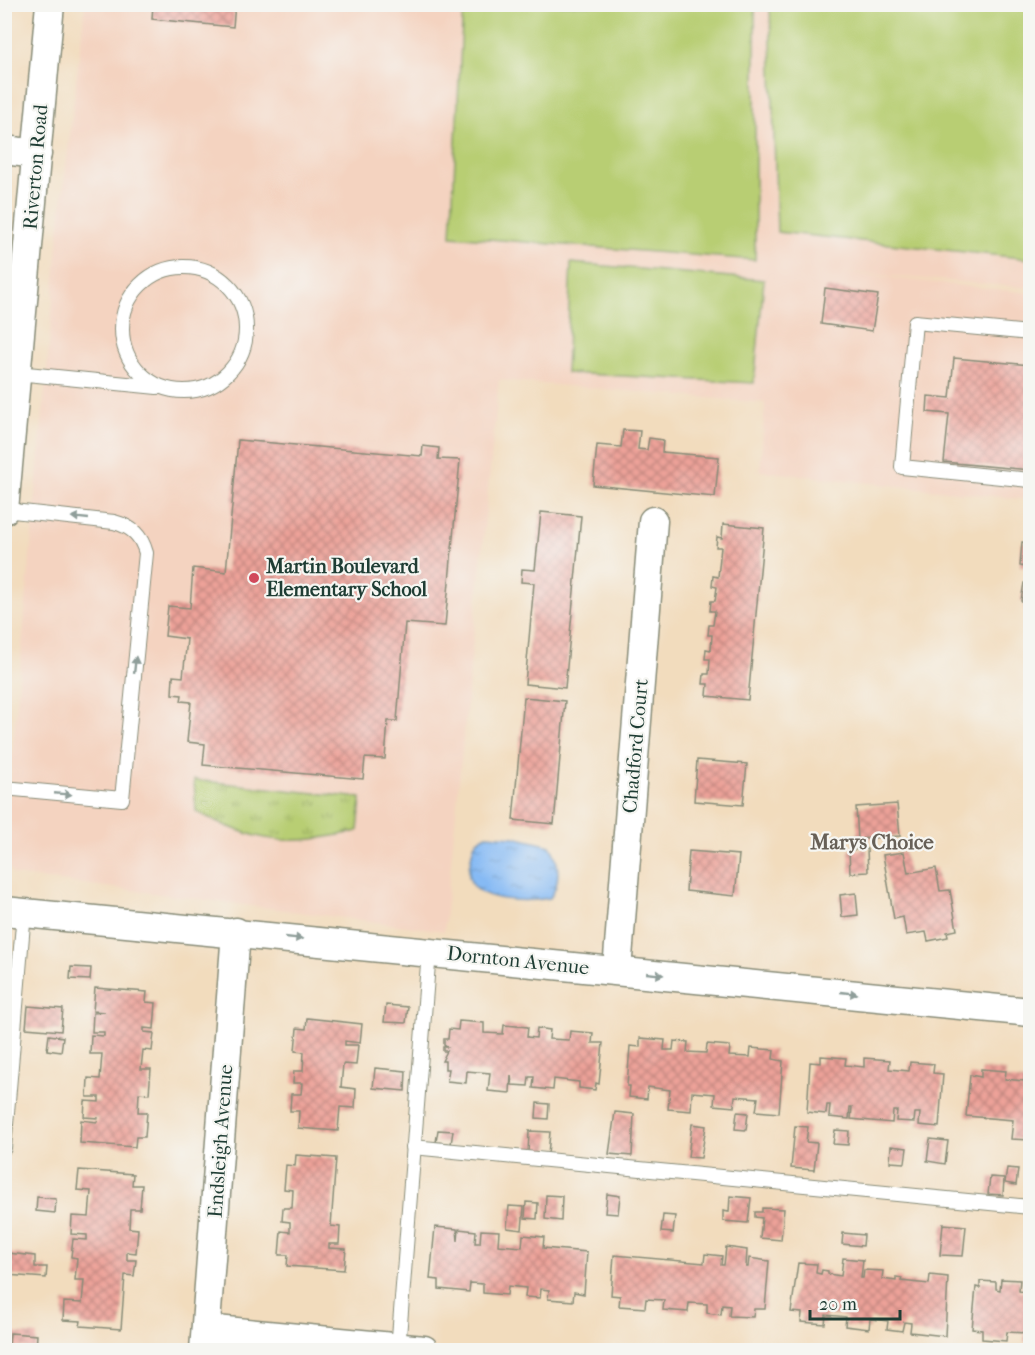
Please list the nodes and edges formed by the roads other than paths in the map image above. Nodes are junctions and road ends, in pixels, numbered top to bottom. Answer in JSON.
{"nodes":[{"id":1,"x":50,"y":4,"type":"edge"},
{"id":2,"x":4,"y":150,"type":"edge"},
{"id":3,"x":37,"y":154,"type":"junction"},
{"id":4,"x":1030,"y":333,"type":"edge"},
{"id":5,"x":17,"y":373,"type":"junction"},
{"id":6,"x":165,"y":388,"type":"junction"},
{"id":7,"x":1030,"y":480,"type":"edge"},
{"id":8,"x":4,"y":510,"type":"edge"},
{"id":9,"x":653,"y":521,"type":"dead end"},
{"id":10,"x":4,"y":788,"type":"edge"},
{"id":11,"x":14,"y":912,"type":"edge"},
{"id":12,"x":236,"y":932,"type":"junction"},
{"id":13,"x":429,"y":951,"type":"junction"},
{"id":14,"x":617,"y":970,"type":"junction"},
{"id":15,"x":1030,"y":1012,"type":"edge"},
{"id":16,"x":413,"y":1147,"type":"junction"},
{"id":17,"x":4,"y":1148,"type":"edge"},
{"id":18,"x":1030,"y":1207,"type":"edge"},
{"id":19,"x":205,"y":1340,"type":"edge"},
{"id":20,"x":407,"y":1350,"type":"edge"}],
"edges":[{"from":1,"to":3,"type":"street","name":"Riverton Road"},
{"from":2,"to":3,"type":"street"},
{"from":3,"to":5,"type":"street","name":"Riverton Road"},
{"from":4,"to":7,"type":"lane"},
{"from":5,"to":6,"type":"lane"},
{"from":5,"to":8,"type":"street","name":"Riverton Road"},
{"from":6,"to":6,"type":"lane"},
{"from":10,"to":8,"type":"lane","one_way":true},
{"from":9,"to":14,"type":"street","name":"Chadford Court"},
{"from":11,"to":12,"type":"street","name":"Dornton Avenue"},
{"from":11,"to":17,"type":"lane"},
{"from":12,"to":13,"type":"street","name":"Dornton Avenue","one_way":true},
{"from":12,"to":19,"type":"street","name":"Endsleigh Avenue"},
{"from":13,"to":14,"type":"street","name":"Dornton Avenue"},
{"from":13,"to":16,"type":"lane"},
{"from":14,"to":15,"type":"street","name":"Dornton Avenue","one_way":true},
{"from":16,"to":18,"type":"lane"},
{"from":16,"to":20,"type":"lane"},
{"from":19,"to":20,"type":"street"}]}
